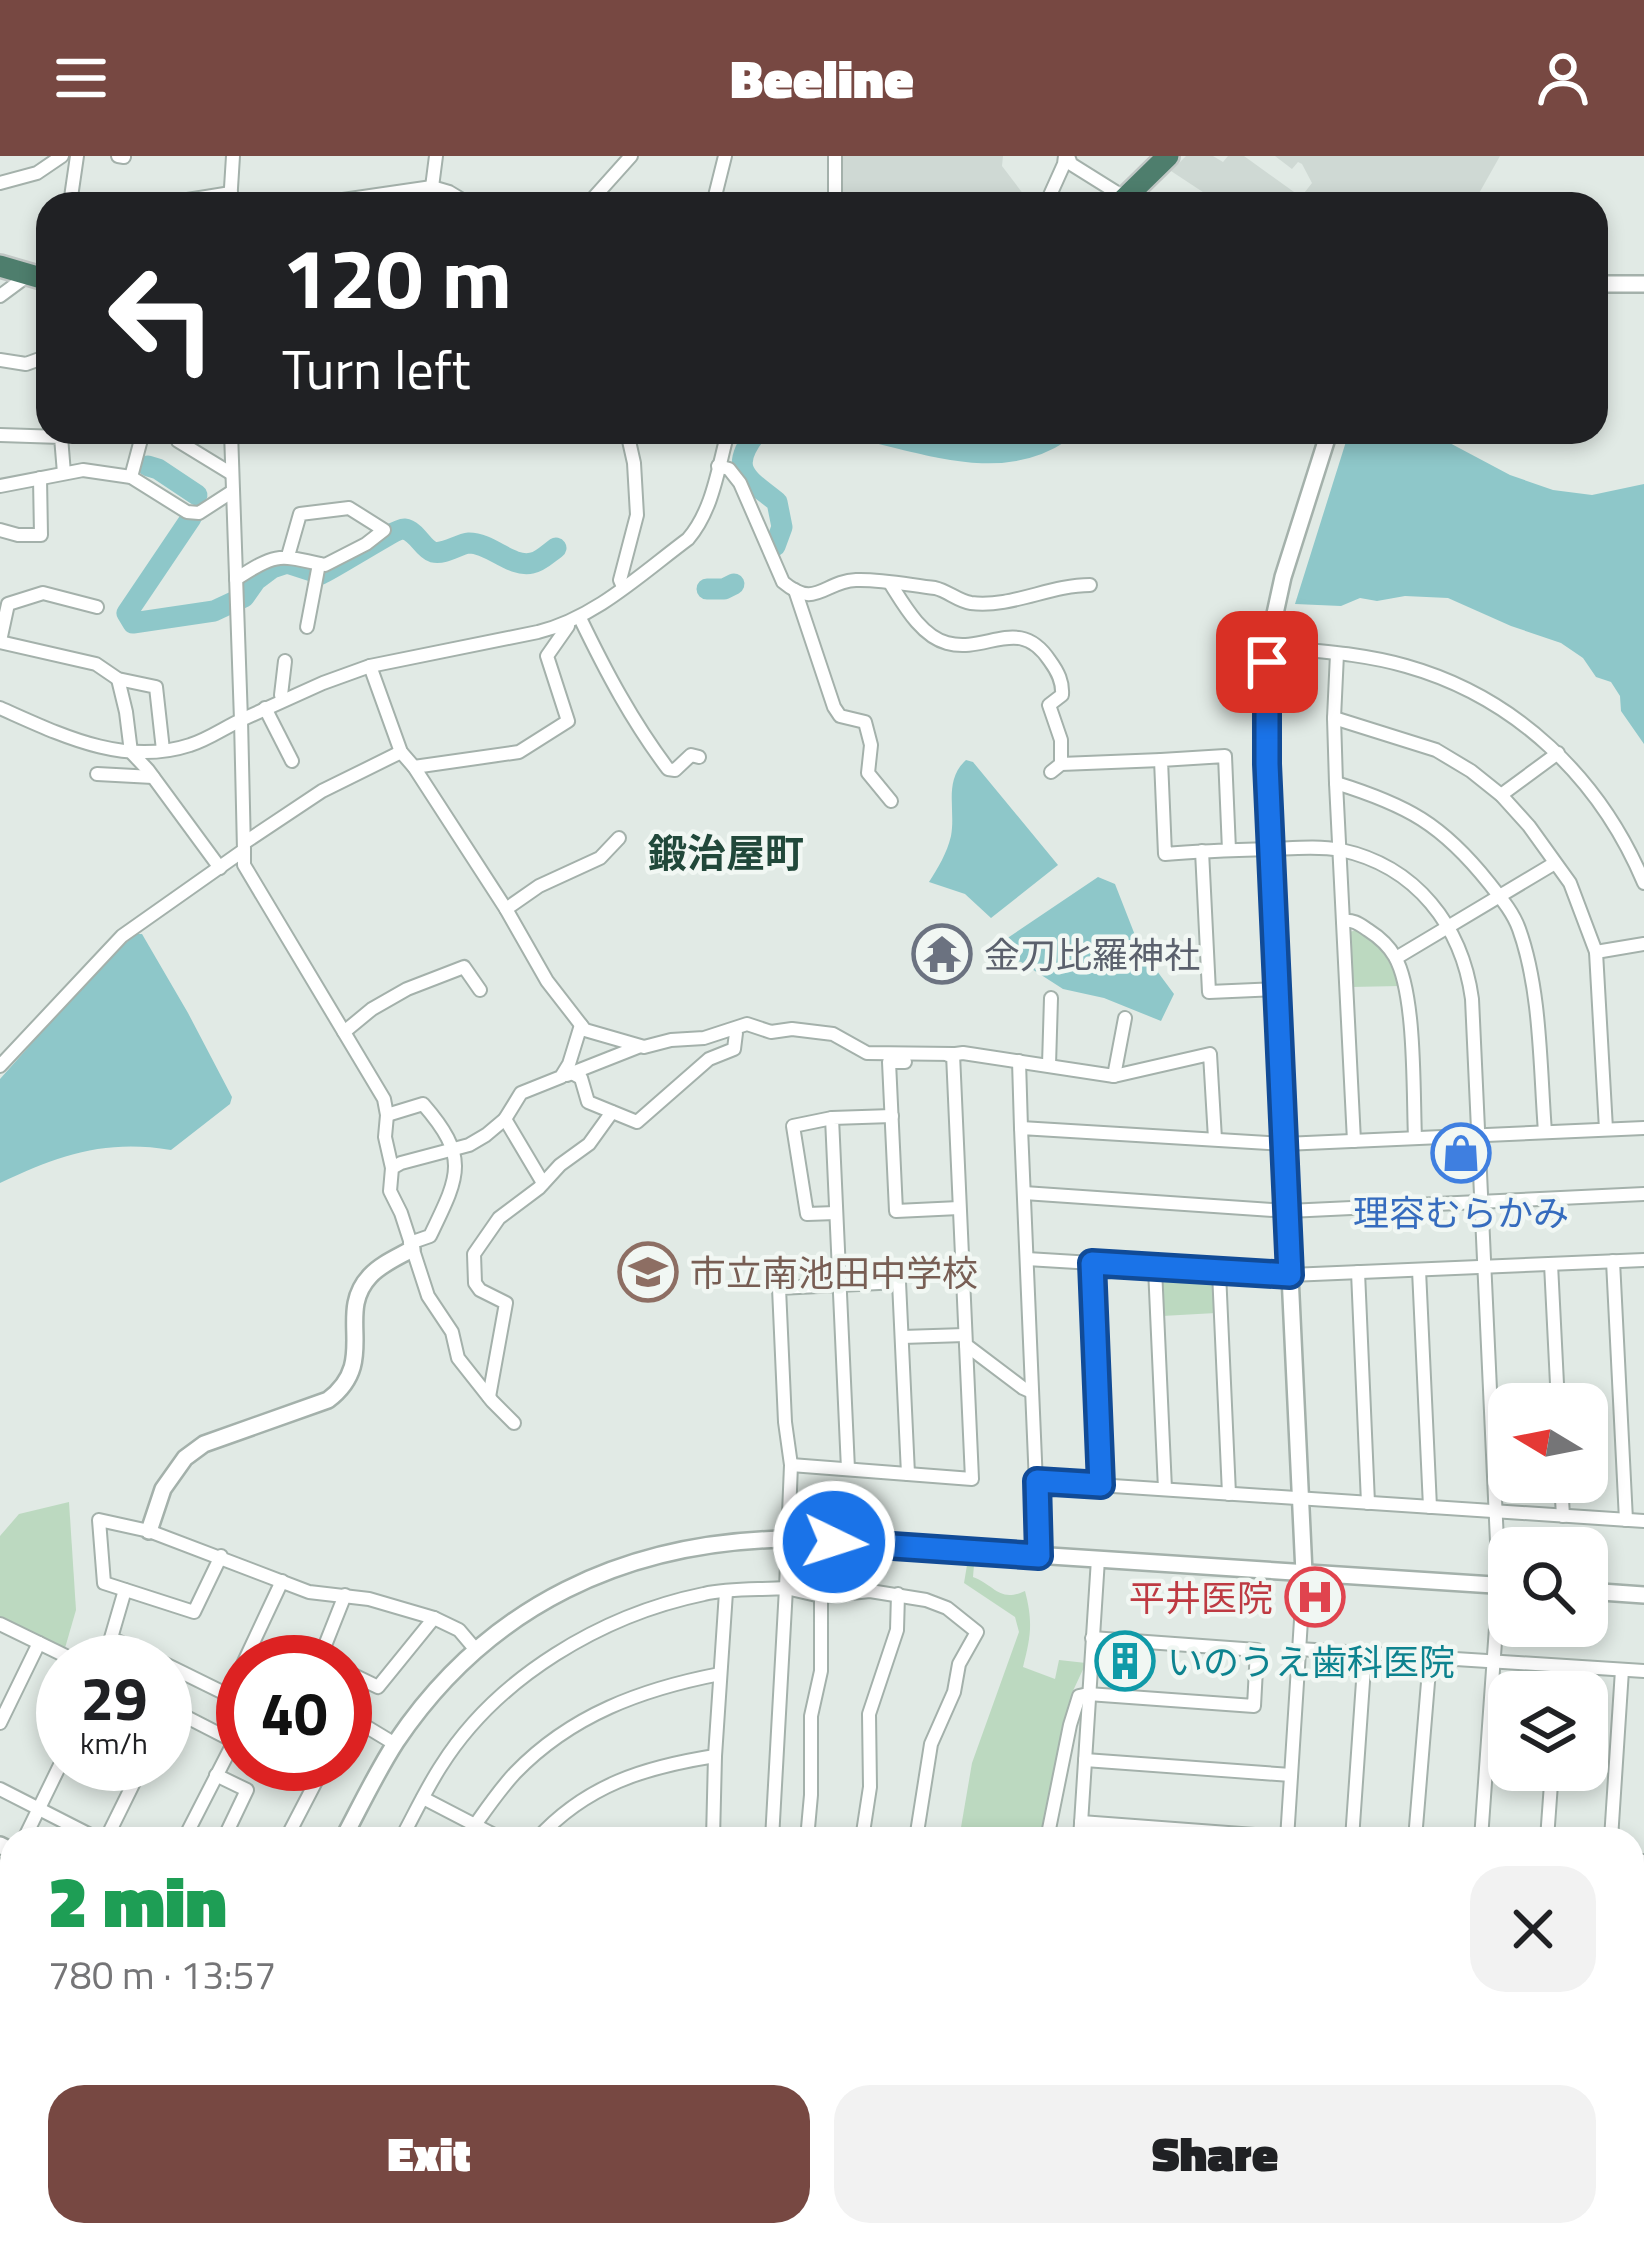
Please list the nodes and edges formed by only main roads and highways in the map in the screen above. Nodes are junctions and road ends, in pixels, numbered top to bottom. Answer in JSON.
{"nodes":[{"id":1,"x":1168,"y":156,"type":"edge"},
{"id":2,"x":1139,"y":192,"type":"edge"},
{"id":3,"x":0,"y":266,"type":"edge"},
{"id":4,"x":36,"y":278,"type":"edge"}],
"edges":[{"from":1,"to":2,"type":"highway"},
{"from":3,"to":4,"type":"highway"}]}
